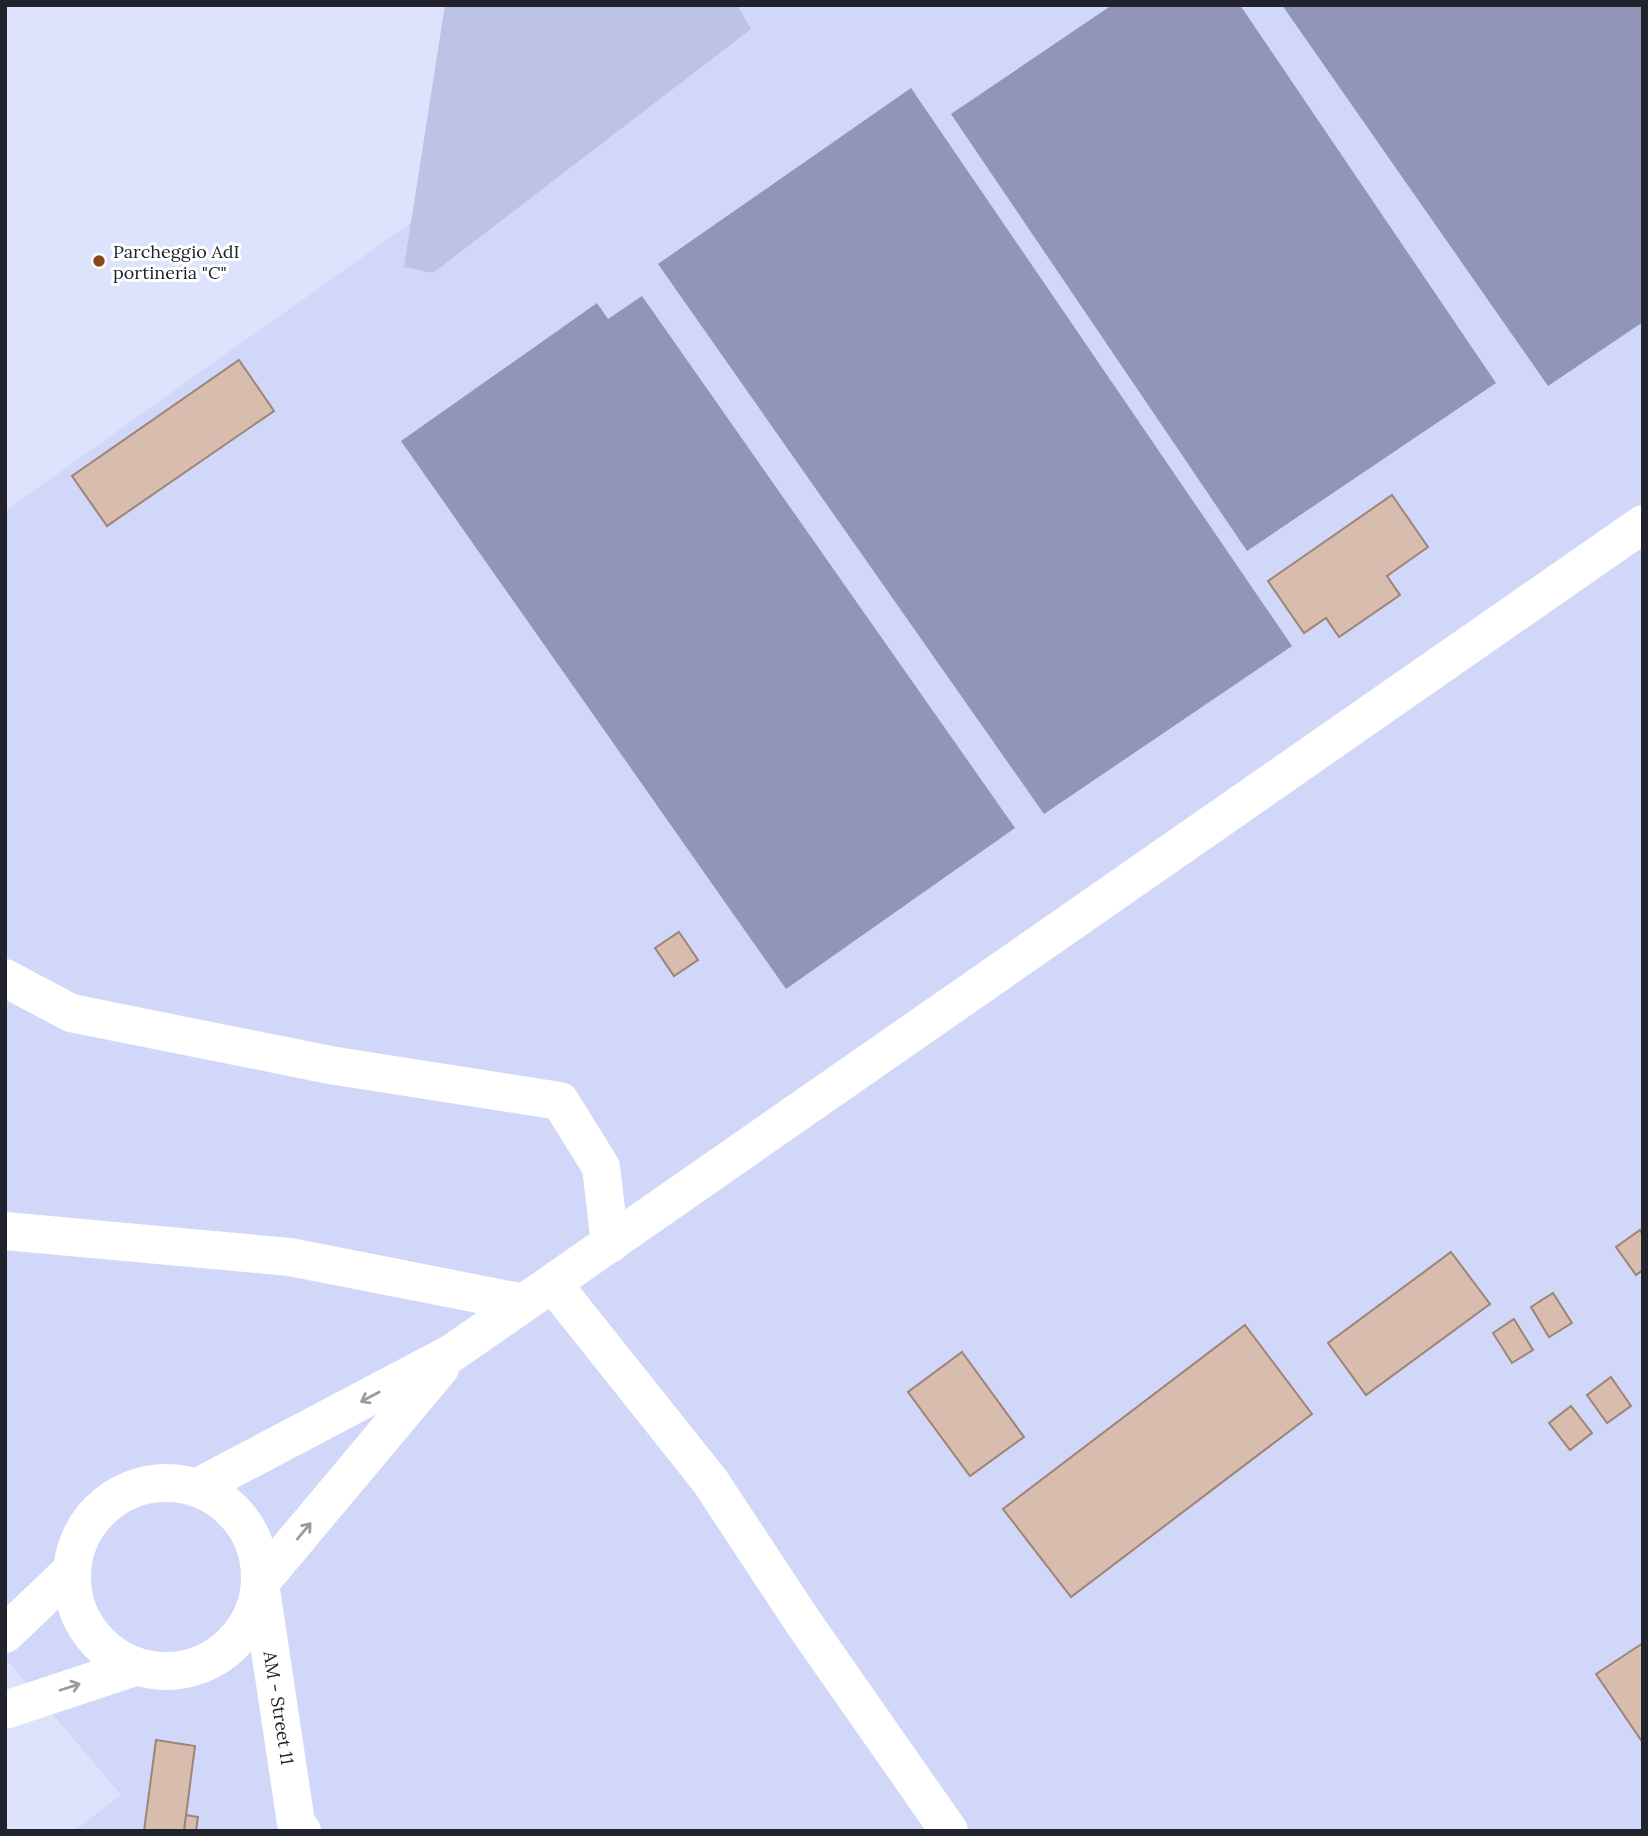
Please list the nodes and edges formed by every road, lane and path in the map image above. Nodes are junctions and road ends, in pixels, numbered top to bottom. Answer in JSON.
{"nodes":[{"id":1,"x":1643,"y":524,"type":"edge"},
{"id":2,"x":5,"y":978,"type":"edge"},
{"id":3,"x":5,"y":1231,"type":"edge"},
{"id":4,"x":610,"y":1244,"type":"junction"},
{"id":5,"x":539,"y":1293,"type":"junction"},
{"id":6,"x":452,"y":1353,"type":"junction"},
{"id":7,"x":196,"y":1488,"type":"junction"},
{"id":8,"x":71,"y":1571,"type":"junction"},
{"id":9,"x":260,"y":1583,"type":"junction"},
{"id":10,"x":9,"y":1620,"type":"edge"},
{"id":11,"x":135,"y":1667,"type":"junction"},
{"id":12,"x":5,"y":1710,"type":"edge"},
{"id":13,"x":302,"y":1831,"type":"edge"},
{"id":14,"x":949,"y":1831,"type":"edge"}],
"edges":[{"from":1,"to":4,"type":"street"},
{"from":2,"to":4,"type":"street"},
{"from":3,"to":5,"type":"street"},
{"from":4,"to":5,"type":"street"},
{"from":5,"to":6,"type":"street"},
{"from":5,"to":14,"type":"street"},
{"from":6,"to":7,"type":"street","one_way":true},
{"from":9,"to":6,"type":"street","one_way":true},
{"from":7,"to":8,"type":"street"},
{"from":7,"to":9,"type":"street"},
{"from":8,"to":10,"type":"street"},
{"from":8,"to":11,"type":"street"},
{"from":9,"to":11,"type":"street"},
{"from":9,"to":13,"type":"street","name":"AM - Street 11"},
{"from":12,"to":11,"type":"street","one_way":true}]}
